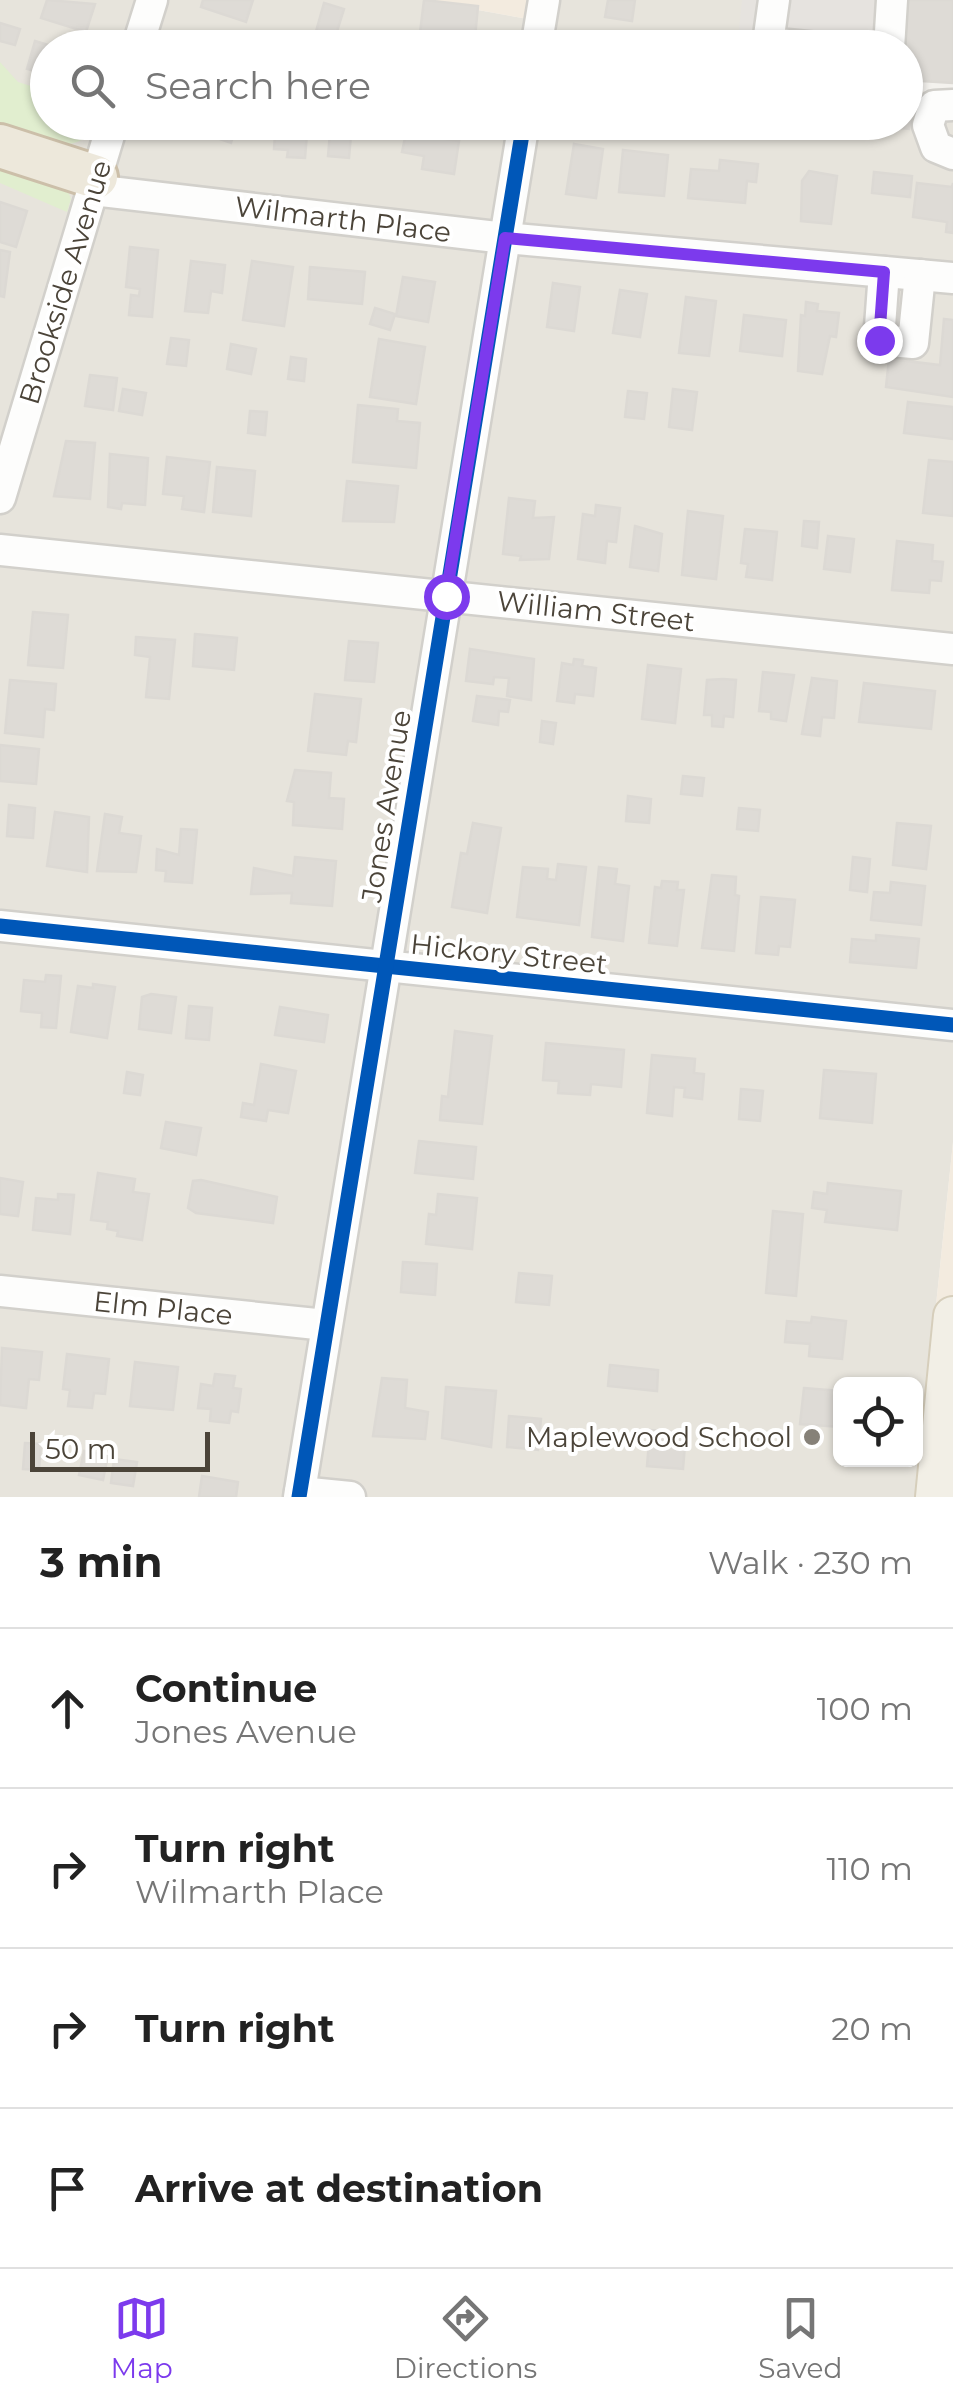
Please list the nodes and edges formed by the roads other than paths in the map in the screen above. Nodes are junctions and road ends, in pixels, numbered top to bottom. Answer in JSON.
{"nodes":[{"id":1,"x":152,"y":0,"type":"edge"},
{"id":2,"x":544,"y":0,"type":"edge"},
{"id":3,"x":774,"y":0,"type":"edge"},
{"id":4,"x":892,"y":0,"type":"edge"},
{"id":5,"x":143,"y":30,"type":"edge"},
{"id":6,"x":539,"y":30,"type":"edge"},
{"id":7,"x":770,"y":30,"type":"edge"},
{"id":8,"x":890,"y":30,"type":"edge"},
{"id":9,"x":953,"y":105,"type":"edge"},
{"id":10,"x":107,"y":140,"type":"edge"},
{"id":11,"x":521,"y":140,"type":"edge"},
{"id":12,"x":0,"y":146,"type":"edge"},
{"id":13,"x":953,"y":154,"type":"edge"},
{"id":14,"x":94,"y":183,"type":"junction"},
{"id":15,"x":505,"y":238,"type":"junction"},
{"id":16,"x":884,"y":272,"type":"junction"},
{"id":17,"x":920,"y":275,"type":"junction"},
{"id":18,"x":953,"y":278,"type":"edge"},
{"id":19,"x":0,"y":498,"type":"edge"},
{"id":20,"x":0,"y":550,"type":"edge"},
{"id":21,"x":446,"y":596,"type":"junction"},
{"id":22,"x":953,"y":648,"type":"edge"},
{"id":23,"x":0,"y":926,"type":"edge"},
{"id":24,"x":385,"y":966,"type":"junction"},
{"id":25,"x":953,"y":1025,"type":"edge"},
{"id":26,"x":0,"y":1292,"type":"edge"},
{"id":27,"x":953,"y":1316,"type":"edge"},
{"id":28,"x":326,"y":1325,"type":"junction"},
{"id":29,"x":948,"y":1412,"type":"edge"},
{"id":30,"x":299,"y":1494,"type":"edge"},
{"id":31,"x":350,"y":1497,"type":"edge"},
{"id":32,"x":934,"y":1497,"type":"edge"}],
"edges":[{"from":1,"to":5,"type":"street"},
{"from":2,"to":6,"type":"street"},
{"from":3,"to":7,"type":"street"},
{"from":4,"to":8,"type":"street"},
{"from":9,"to":13,"type":"street"},
{"from":10,"to":14,"type":"street","name":"Brookside Avenue"},
{"from":11,"to":15,"type":"street","name":"Jones Avenue"},
{"from":12,"to":14,"type":"highway"},
{"from":14,"to":15,"type":"street","name":"Wilmarth Place"},
{"from":14,"to":19,"type":"street","name":"Brookside Avenue"},
{"from":15,"to":16,"type":"street","name":"Wilmarth Place"},
{"from":15,"to":21,"type":"street","name":"Jones Avenue"},
{"from":16,"to":17,"type":"street","name":"Wilmarth Place"},
{"from":16,"to":17,"type":"street"},
{"from":17,"to":18,"type":"street","name":"Wilmarth Place"},
{"from":20,"to":21,"type":"street","name":"William Street"},
{"from":21,"to":22,"type":"street","name":"William Street"},
{"from":21,"to":24,"type":"street","name":"Jones Avenue"},
{"from":23,"to":24,"type":"street","name":"Hickory Street"},
{"from":24,"to":25,"type":"street","name":"Hickory Street"},
{"from":24,"to":28,"type":"street","name":"Jones Avenue"},
{"from":26,"to":28,"type":"street","name":"Elm Place"},
{"from":27,"to":29,"type":"main road"},
{"from":28,"to":30,"type":"street","name":"Jones Avenue"},
{"from":29,"to":32,"type":"main road"},
{"from":30,"to":31,"type":"street"}]}
